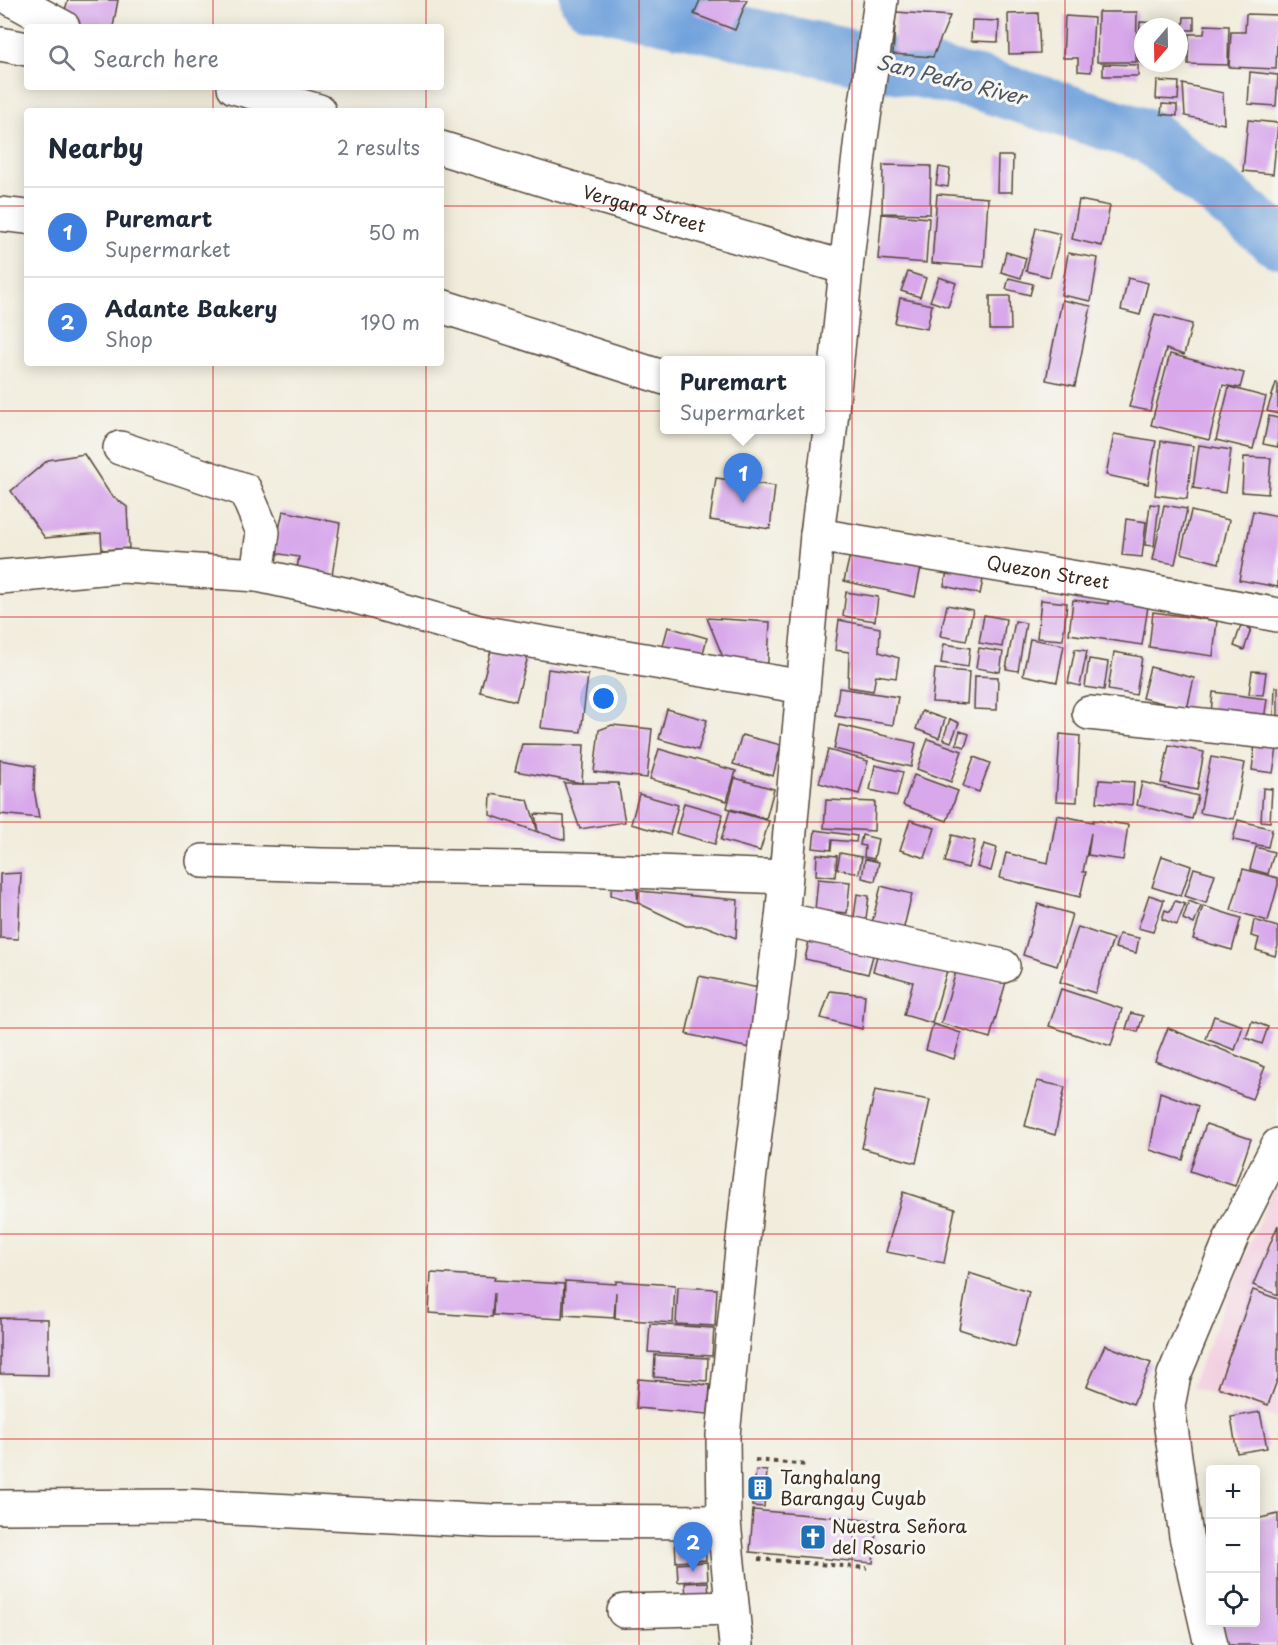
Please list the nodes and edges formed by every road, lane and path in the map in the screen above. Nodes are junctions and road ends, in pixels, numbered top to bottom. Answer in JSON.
{"nodes":[{"id":1,"x":13,"y":0,"type":"edge"},
{"id":2,"x":880,"y":11,"type":"edge"},
{"id":3,"x":57,"y":24,"type":"edge"},
{"id":4,"x":0,"y":44,"type":"edge"},
{"id":5,"x":24,"y":48,"type":"edge"},
{"id":6,"x":245,"y":90,"type":"edge"},
{"id":7,"x":308,"y":108,"type":"edge"},
{"id":8,"x":444,"y":149,"type":"edge"},
{"id":9,"x":0,"y":214,"type":"edge"},
{"id":10,"x":24,"y":218,"type":"edge"},
{"id":11,"x":846,"y":268,"type":"junction"},
{"id":12,"x":444,"y":307,"type":"edge"},
{"id":13,"x":660,"y":376,"type":"edge"},
{"id":14,"x":826,"y":429,"type":"edge"},
{"id":15,"x":120,"y":448,"type":"dead end"},
{"id":16,"x":817,"y":535,"type":"junction"},
{"id":17,"x":257,"y":575,"type":"junction"},
{"id":18,"x":0,"y":577,"type":"edge"},
{"id":19,"x":1278,"y":615,"type":"edge"},
{"id":20,"x":802,"y":687,"type":"junction"},
{"id":21,"x":1089,"y":713,"type":"dead end"},
{"id":22,"x":1278,"y":733,"type":"edge"},
{"id":23,"x":203,"y":861,"type":"dead end"},
{"id":24,"x":785,"y":877,"type":"junction"},
{"id":25,"x":782,"y":919,"type":"junction"},
{"id":26,"x":1003,"y":966,"type":"dead end"},
{"id":27,"x":1278,"y":1145,"type":"edge"},
{"id":28,"x":723,"y":1456,"type":"junction"},
{"id":29,"x":808,"y":1465,"type":"dead end"},
{"id":30,"x":0,"y":1508,"type":"edge"},
{"id":31,"x":724,"y":1522,"type":"junction"},
{"id":32,"x":728,"y":1556,"type":"junction"},
{"id":33,"x":867,"y":1568,"type":"dead end"},
{"id":34,"x":732,"y":1608,"type":"junction"},
{"id":35,"x":624,"y":1611,"type":"dead end"},
{"id":36,"x":735,"y":1645,"type":"edge"},
{"id":37,"x":1211,"y":1645,"type":"edge"}],
"edges":[{"from":1,"to":3,"type":"street"},
{"from":2,"to":11,"type":"street"},
{"from":4,"to":5,"type":"street"},
{"from":6,"to":7,"type":"street"},
{"from":8,"to":11,"type":"street","name":"Vergara Street"},
{"from":9,"to":10,"type":"street"},
{"from":11,"to":14,"type":"street"},
{"from":12,"to":13,"type":"street"},
{"from":14,"to":16,"type":"street"},
{"from":15,"to":17,"type":"street"},
{"from":16,"to":19,"type":"street","name":"Quezon Street"},
{"from":16,"to":20,"type":"street"},
{"from":17,"to":18,"type":"street"},
{"from":17,"to":20,"type":"street"},
{"from":20,"to":24,"type":"street"},
{"from":21,"to":22,"type":"street"},
{"from":23,"to":24,"type":"street"},
{"from":24,"to":25,"type":"street"},
{"from":25,"to":26,"type":"street"},
{"from":25,"to":28,"type":"street"},
{"from":27,"to":37,"type":"street"},
{"from":28,"to":29,"type":"path"},
{"from":28,"to":31,"type":"street"},
{"from":30,"to":31,"type":"street"},
{"from":31,"to":32,"type":"street"},
{"from":32,"to":33,"type":"path"},
{"from":32,"to":34,"type":"street"},
{"from":34,"to":35,"type":"street"},
{"from":34,"to":36,"type":"street"}]}
